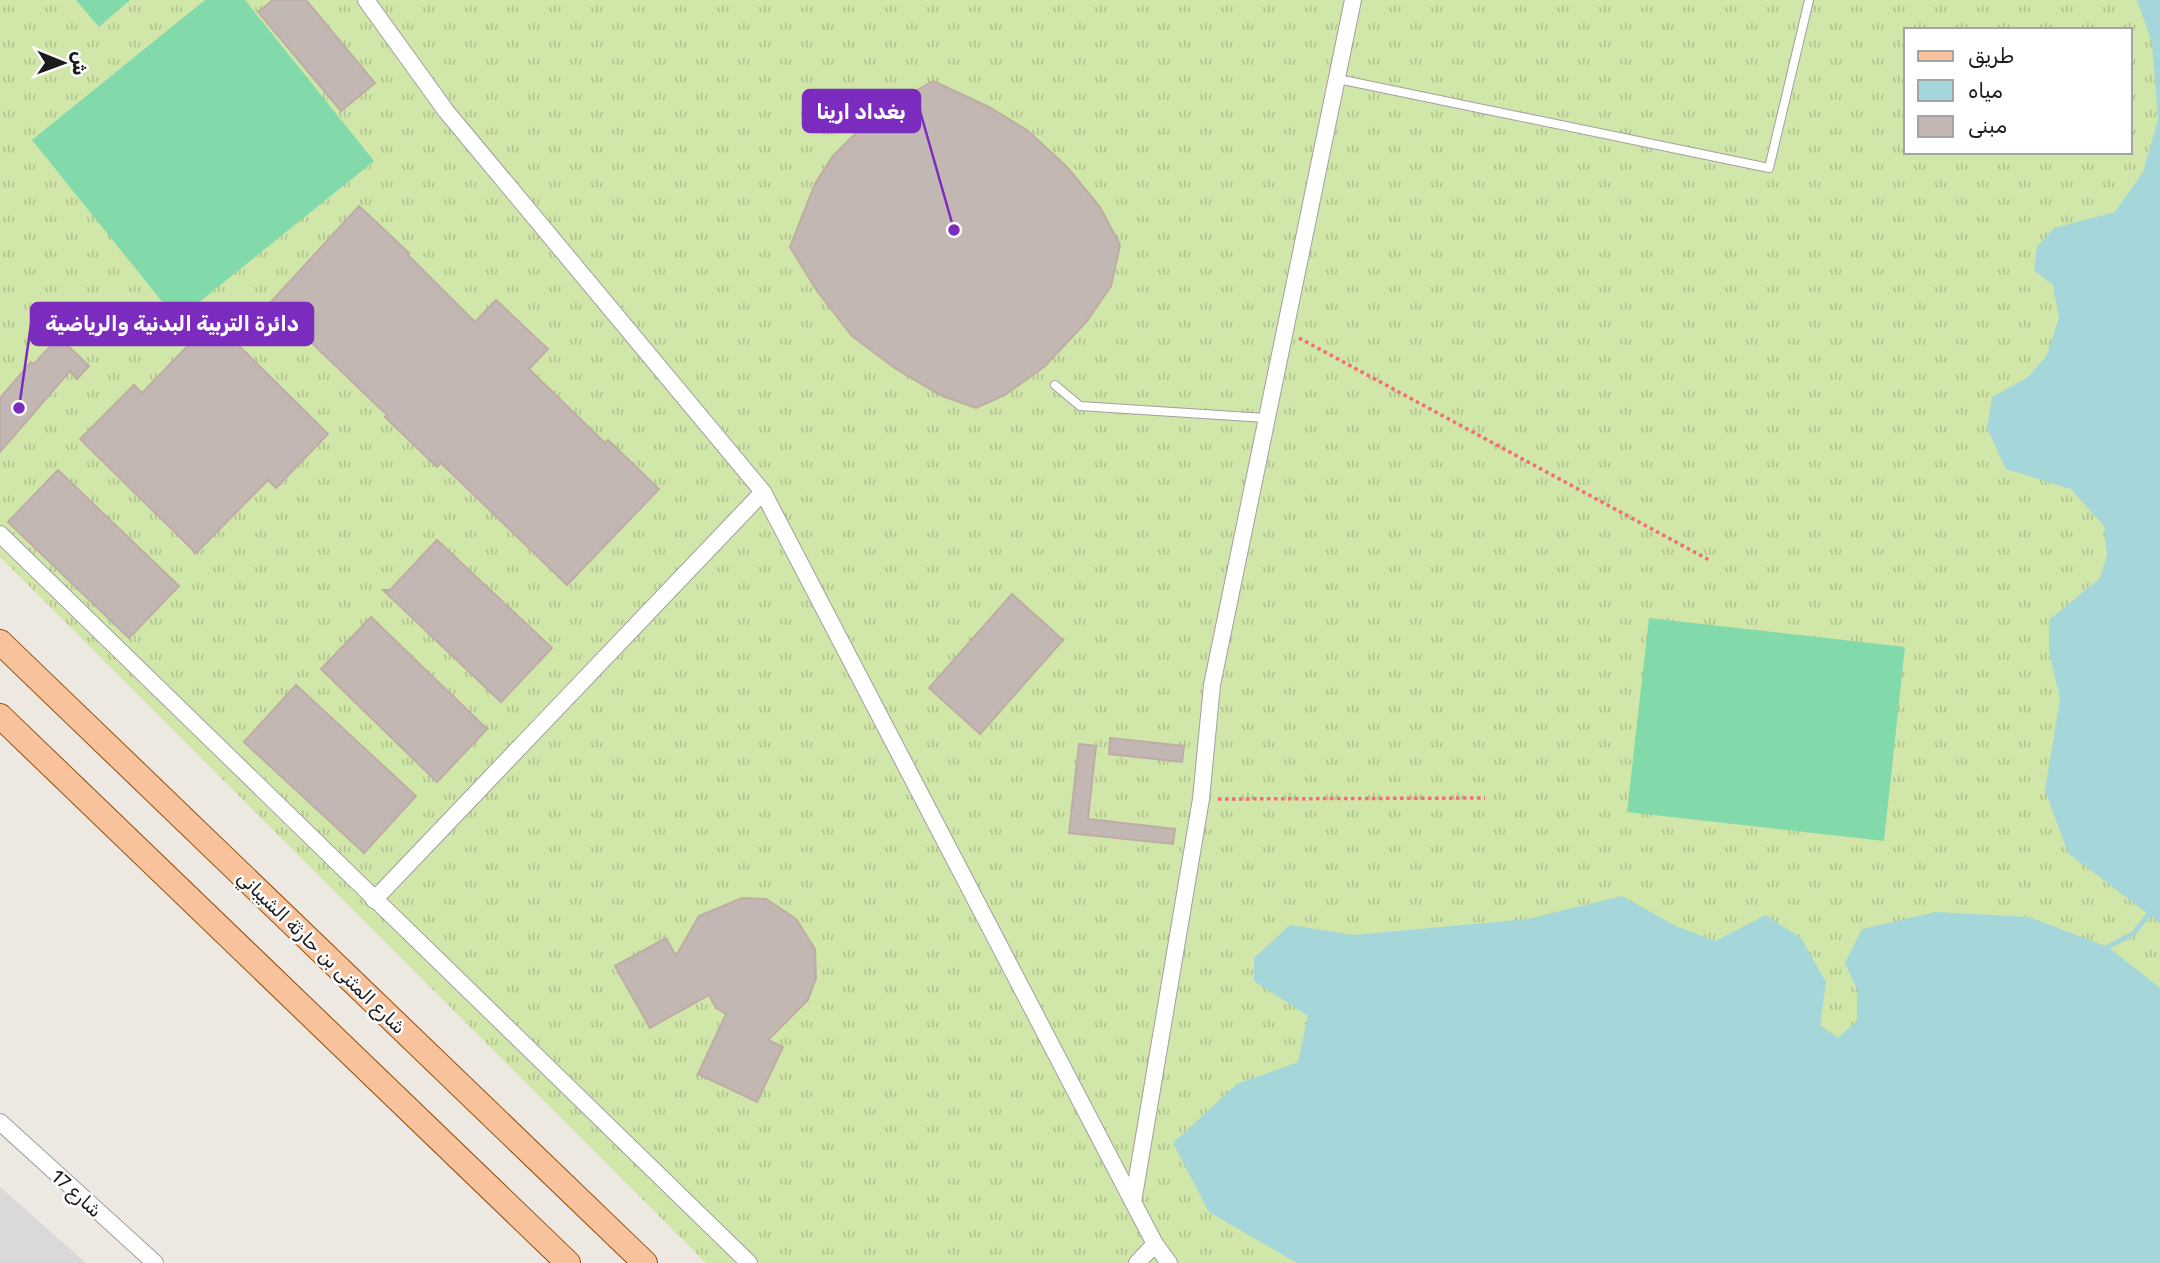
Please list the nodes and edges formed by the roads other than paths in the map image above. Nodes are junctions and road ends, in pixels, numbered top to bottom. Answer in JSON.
{"nodes":[{"id":1,"x":366,"y":0,"type":"edge"},
{"id":2,"x":1353,"y":0,"type":"edge"},
{"id":3,"x":1809,"y":0,"type":"edge"},
{"id":4,"x":1338,"y":79,"type":"junction"},
{"id":5,"x":1055,"y":385,"type":"dead end"},
{"id":6,"x":1265,"y":418,"type":"junction"},
{"id":7,"x":763,"y":492,"type":"junction"},
{"id":8,"x":0,"y":534,"type":"edge"},
{"id":9,"x":0,"y":642,"type":"edge"},
{"id":10,"x":0,"y":716,"type":"edge"},
{"id":11,"x":374,"y":900,"type":"junction"},
{"id":12,"x":0,"y":1122,"type":"edge"},
{"id":13,"x":1133,"y":1202,"type":"junction"},
{"id":14,"x":1155,"y":1244,"type":"junction"},
{"id":15,"x":155,"y":1263,"type":"edge"},
{"id":16,"x":568,"y":1263,"type":"edge"},
{"id":17,"x":645,"y":1263,"type":"edge"},
{"id":18,"x":749,"y":1263,"type":"edge"},
{"id":19,"x":1137,"y":1263,"type":"edge"},
{"id":20,"x":1169,"y":1263,"type":"edge"}],
"edges":[{"from":1,"to":7,"type":"street"},
{"from":2,"to":4,"type":"street"},
{"from":3,"to":4,"type":"lane"},
{"from":4,"to":6,"type":"street"},
{"from":5,"to":6,"type":"lane"},
{"from":6,"to":13,"type":"street"},
{"from":7,"to":11,"type":"street"},
{"from":7,"to":13,"type":"street"},
{"from":8,"to":11,"type":"street"},
{"from":9,"to":17,"type":"main road","name":"شارع المثنى بن حارثة الشيباني"},
{"from":10,"to":16,"type":"main road"},
{"from":11,"to":18,"type":"street"},
{"from":12,"to":15,"type":"street","name":"شارع 17"},
{"from":13,"to":14,"type":"street"},
{"from":14,"to":19,"type":"street"},
{"from":14,"to":20,"type":"street"}]}
